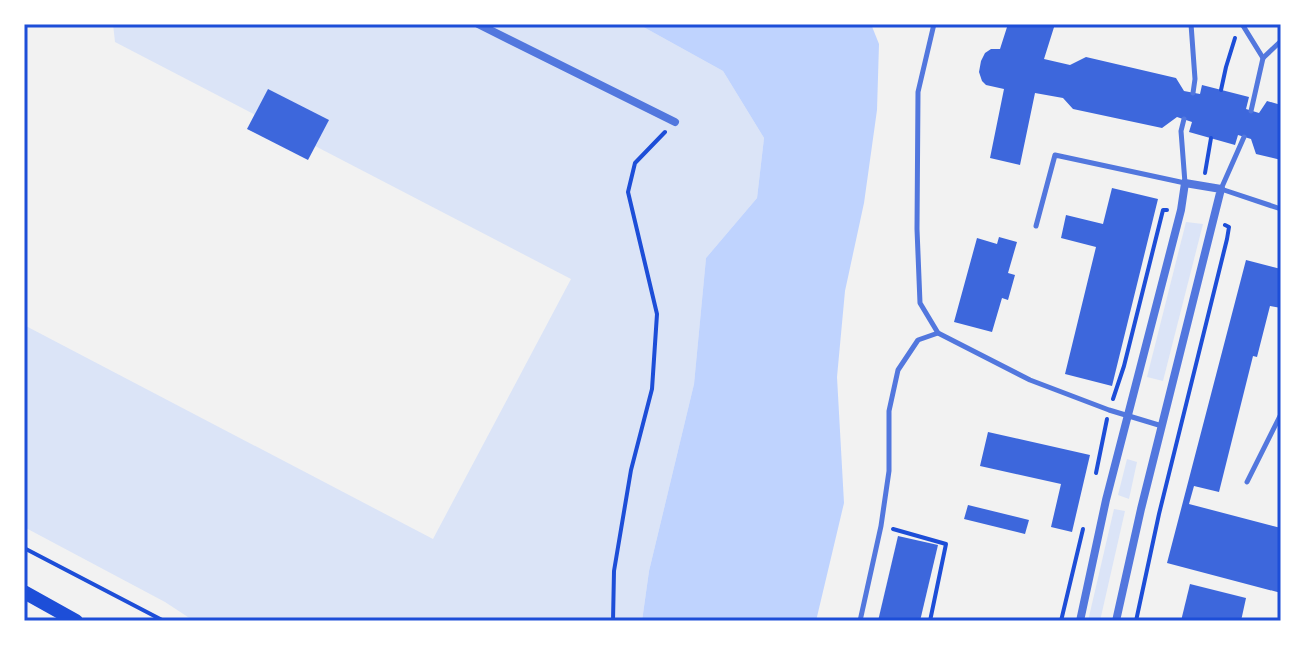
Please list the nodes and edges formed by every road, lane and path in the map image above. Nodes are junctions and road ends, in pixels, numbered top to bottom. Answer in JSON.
{"nodes":[{"id":1,"x":478,"y":24,"type":"edge"},
{"id":2,"x":934,"y":24,"type":"edge"},
{"id":3,"x":1191,"y":24,"type":"edge"},
{"id":4,"x":1242,"y":24,"type":"edge"},
{"id":5,"x":1235,"y":38,"type":"dead end"},
{"id":6,"x":1281,"y":41,"type":"edge"},
{"id":7,"x":1263,"y":58,"type":"junction"},
{"id":8,"x":1221,"y":90,"type":"dead end"},
{"id":9,"x":1193,"y":93,"type":"dead end"},
{"id":10,"x":1251,"y":111,"type":"dead end"},
{"id":11,"x":1184,"y":119,"type":"dead end"},
{"id":12,"x":675,"y":122,"type":"joint"},
{"id":13,"x":1244,"y":137,"type":"dead end"},
{"id":14,"x":1185,"y":183,"type":"junction"},
{"id":15,"x":1221,"y":189,"type":"junction"},
{"id":16,"x":1281,"y":209,"type":"edge"},
{"id":17,"x":1214,"y":219,"type":"junction"},
{"id":18,"x":1036,"y":226,"type":"dead end"},
{"id":19,"x":938,"y":333,"type":"junction"},
{"id":20,"x":1109,"y":410,"type":"junction"},
{"id":21,"x":1281,"y":414,"type":"edge"},
{"id":22,"x":1127,"y":416,"type":"junction"},
{"id":23,"x":1162,"y":426,"type":"junction"},
{"id":24,"x":1247,"y":482,"type":"dead end"},
{"id":25,"x":1094,"y":483,"type":"dead end"},
{"id":26,"x":881,"y":526,"type":"junction"},
{"id":27,"x":1084,"y":527,"type":"dead end"},
{"id":28,"x":24,"y":548,"type":"edge"},
{"id":29,"x":24,"y":592,"type":"edge"},
{"id":30,"x":76,"y":621,"type":"edge"},
{"id":31,"x":164,"y":621,"type":"edge"},
{"id":32,"x":613,"y":621,"type":"edge"},
{"id":33,"x":860,"y":621,"type":"edge"},
{"id":34,"x":930,"y":621,"type":"edge"},
{"id":35,"x":1061,"y":621,"type":"edge"},
{"id":36,"x":1080,"y":621,"type":"edge"},
{"id":37,"x":1116,"y":621,"type":"edge"},
{"id":38,"x":1136,"y":621,"type":"edge"}],
"edges":[{"from":1,"to":12,"type":"street"},
{"from":2,"to":19,"type":"lane"},
{"from":3,"to":9,"type":"lane"},
{"from":4,"to":7,"type":"lane"},
{"from":5,"to":8,"type":"path"},
{"from":6,"to":7,"type":"lane"},
{"from":7,"to":10,"type":"lane"},
{"from":11,"to":14,"type":"lane"},
{"from":12,"to":32,"type":"path"},
{"from":13,"to":15,"type":"lane"},
{"from":14,"to":15,"type":"street"},
{"from":14,"to":18,"type":"lane"},
{"from":14,"to":22,"type":"street"},
{"from":15,"to":16,"type":"lane"},
{"from":15,"to":17,"type":"street"},
{"from":17,"to":23,"type":"street"},
{"from":17,"to":38,"type":"path"},
{"from":19,"to":20,"type":"lane"},
{"from":19,"to":26,"type":"lane"},
{"from":20,"to":22,"type":"lane"},
{"from":20,"to":25,"type":"path"},
{"from":21,"to":24,"type":"lane"},
{"from":22,"to":23,"type":"lane"},
{"from":22,"to":36,"type":"street"},
{"from":23,"to":37,"type":"street"},
{"from":26,"to":33,"type":"lane"},
{"from":26,"to":34,"type":"path"},
{"from":27,"to":35,"type":"path"},
{"from":28,"to":31,"type":"path"},
{"from":29,"to":30,"type":"main road"}]}
